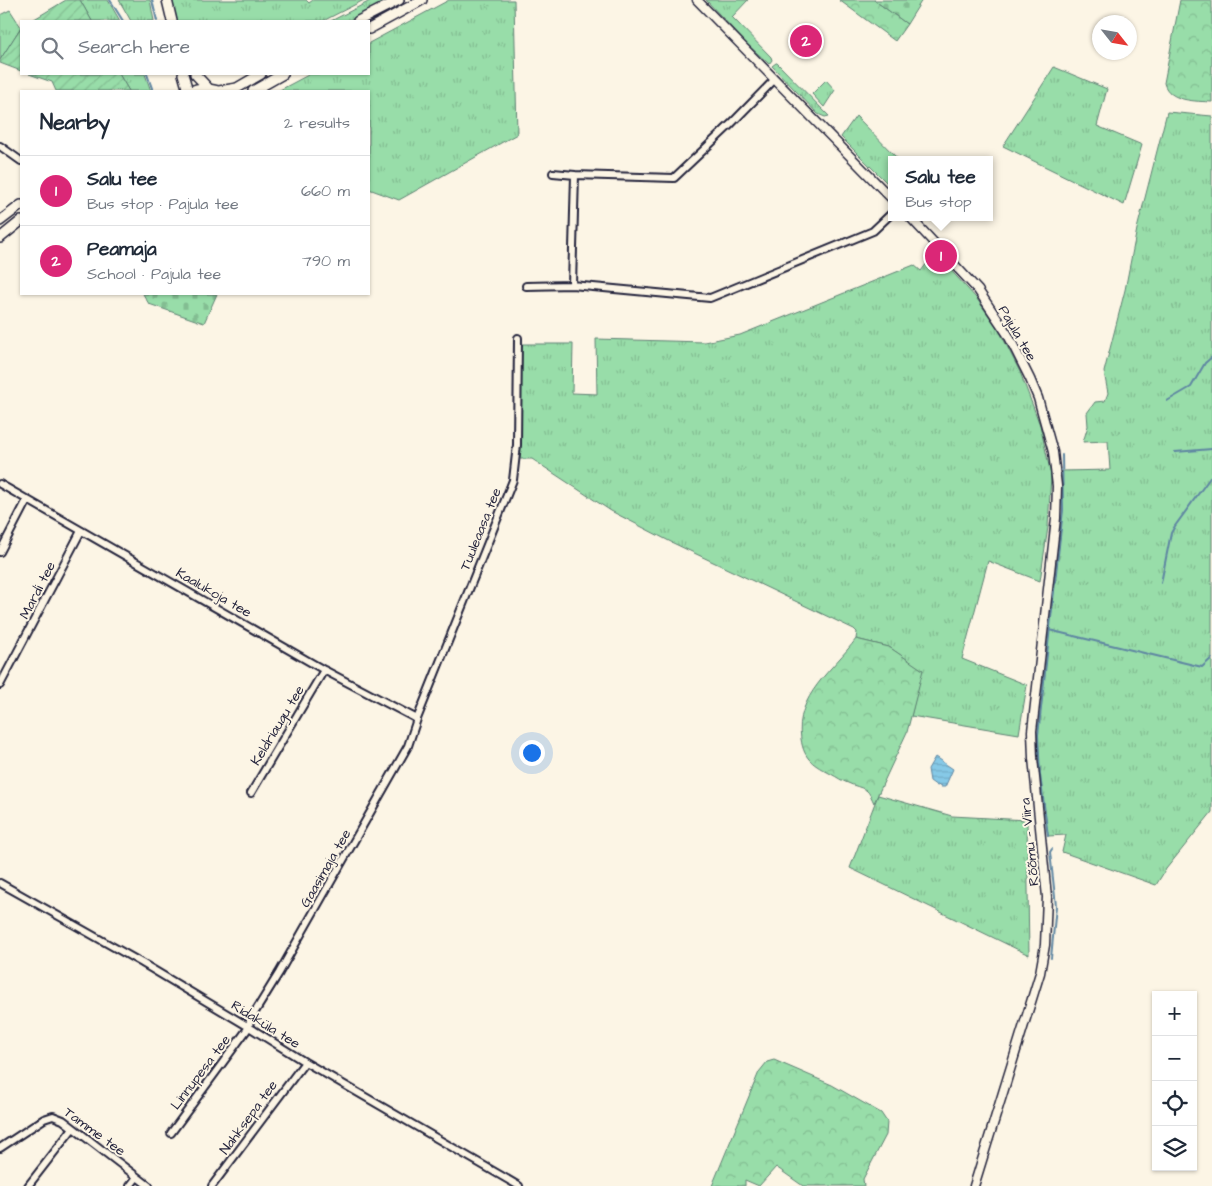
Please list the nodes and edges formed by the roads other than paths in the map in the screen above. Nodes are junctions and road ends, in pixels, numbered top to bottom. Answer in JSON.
{"nodes":[{"id":1,"x":161,"y":0,"type":"edge"},
{"id":2,"x":167,"y":0,"type":"edge"},
{"id":3,"x":399,"y":0,"type":"edge"},
{"id":4,"x":422,"y":0,"type":"edge"},
{"id":5,"x":697,"y":0,"type":"edge"},
{"id":6,"x":166,"y":20,"type":"edge"},
{"id":7,"x":172,"y":20,"type":"edge"},
{"id":8,"x":360,"y":20,"type":"edge"},
{"id":9,"x":370,"y":28,"type":"edge"},
{"id":10,"x":183,"y":75,"type":"edge"},
{"id":11,"x":196,"y":75,"type":"edge"},
{"id":12,"x":259,"y":75,"type":"edge"},
{"id":13,"x":281,"y":75,"type":"edge"},
{"id":14,"x":775,"y":79,"type":"junction"},
{"id":15,"x":188,"y":90,"type":"edge"},
{"id":16,"x":193,"y":90,"type":"edge"},
{"id":17,"x":209,"y":90,"type":"edge"},
{"id":18,"x":225,"y":90,"type":"edge"},
{"id":19,"x":255,"y":90,"type":"edge"},
{"id":20,"x":0,"y":146,"type":"edge"},
{"id":21,"x":20,"y":160,"type":"edge"},
{"id":22,"x":553,"y":173,"type":"dead end"},
{"id":23,"x":576,"y":175,"type":"junction"},
{"id":24,"x":888,"y":195,"type":"edge"},
{"id":25,"x":20,"y":206,"type":"edge"},
{"id":26,"x":888,"y":217,"type":"edge"},
{"id":27,"x":0,"y":220,"type":"edge"},
{"id":28,"x":914,"y":221,"type":"edge"},
{"id":29,"x":20,"y":222,"type":"edge"},
{"id":30,"x":0,"y":238,"type":"edge"},
{"id":31,"x":572,"y":285,"type":"junction"},
{"id":32,"x":526,"y":286,"type":"dead end"},
{"id":33,"x":518,"y":338,"type":"dead end"},
{"id":34,"x":0,"y":484,"type":"edge"},
{"id":35,"x":1057,"y":486,"type":"joint"},
{"id":36,"x":27,"y":500,"type":"junction"},
{"id":37,"x":81,"y":531,"type":"junction"},
{"id":38,"x":0,"y":552,"type":"edge"},
{"id":39,"x":324,"y":670,"type":"junction"},
{"id":40,"x":0,"y":685,"type":"edge"},
{"id":41,"x":417,"y":719,"type":"junction"},
{"id":42,"x":251,"y":793,"type":"dead end"},
{"id":43,"x":0,"y":883,"type":"edge"},
{"id":44,"x":249,"y":1027,"type":"junction"},
{"id":45,"x":305,"y":1062,"type":"junction"},
{"id":46,"x":73,"y":1128,"type":"junction"},
{"id":47,"x":170,"y":1133,"type":"dead end"},
{"id":48,"x":0,"y":1148,"type":"edge"},
{"id":49,"x":137,"y":1177,"type":"junction"},
{"id":50,"x":28,"y":1186,"type":"edge"},
{"id":51,"x":130,"y":1186,"type":"edge"},
{"id":52,"x":149,"y":1186,"type":"edge"},
{"id":53,"x":212,"y":1186,"type":"edge"},
{"id":54,"x":519,"y":1186,"type":"edge"},
{"id":55,"x":974,"y":1186,"type":"edge"}],
"edges":[{"from":1,"to":6,"type":"main road"},
{"from":2,"to":7,"type":"main road"},
{"from":3,"to":8,"type":"main road"},
{"from":4,"to":9,"type":"main road"},
{"from":5,"to":14,"type":"street"},
{"from":10,"to":15,"type":"main road"},
{"from":11,"to":17,"type":"main road"},
{"from":12,"to":18,"type":"main road"},
{"from":13,"to":19,"type":"main road"},
{"from":14,"to":23,"type":"street"},
{"from":14,"to":24,"type":"street"},
{"from":16,"to":17,"type":"main road"},
{"from":20,"to":21,"type":"street"},
{"from":22,"to":23,"type":"street"},
{"from":23,"to":31,"type":"street"},
{"from":25,"to":27,"type":"main road"},
{"from":26,"to":31,"type":"street"},
{"from":28,"to":35,"type":"street","name":"Pajula tee"},
{"from":29,"to":30,"type":"main road"},
{"from":31,"to":32,"type":"street"},
{"from":33,"to":41,"type":"street","name":"Tuuleaasa tee"},
{"from":34,"to":36,"type":"street","name":"Kaalukoja tee"},
{"from":35,"to":55,"type":"street","name":"Rõõmu — Viira"},
{"from":36,"to":37,"type":"street","name":"Kaalukoja tee"},
{"from":36,"to":38,"type":"street"},
{"from":37,"to":39,"type":"street","name":"Kaalukoja tee"},
{"from":37,"to":40,"type":"street","name":"Mardi tee"},
{"from":39,"to":41,"type":"street","name":"Kaalukoja tee"},
{"from":39,"to":42,"type":"street","name":"Keldriaugu tee"},
{"from":41,"to":44,"type":"street","name":"Gaasimaja tee"},
{"from":43,"to":44,"type":"street","name":"Ridaküla tee"},
{"from":44,"to":45,"type":"street","name":"Ridaküla tee"},
{"from":44,"to":47,"type":"street","name":"Linnupesa tee"},
{"from":45,"to":53,"type":"street","name":"Nahksepa tee"},
{"from":45,"to":54,"type":"street","name":"Ridaküla tee"},
{"from":46,"to":48,"type":"street","name":"Tamme tee"},
{"from":46,"to":49,"type":"street","name":"Tamme tee"},
{"from":46,"to":50,"type":"street"},
{"from":49,"to":51,"type":"street"},
{"from":49,"to":52,"type":"street","name":"Tamme tee"}]}
